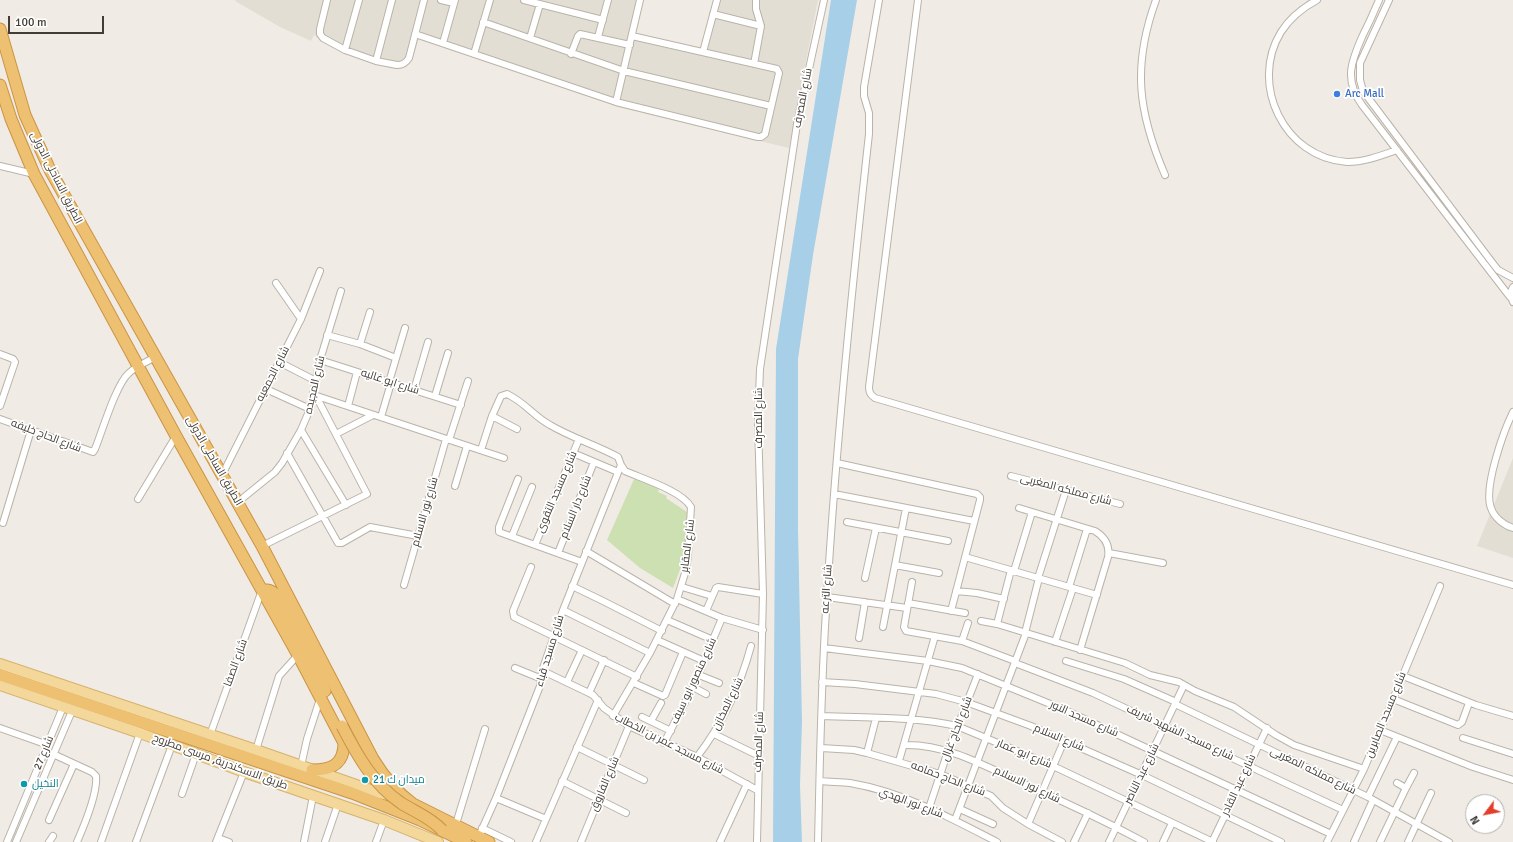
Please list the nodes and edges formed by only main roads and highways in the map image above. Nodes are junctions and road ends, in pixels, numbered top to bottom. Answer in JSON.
{"nodes":[{"id":1,"x":0,"y":29,"type":"edge"},
{"id":2,"x":0,"y":85,"type":"edge"},
{"id":3,"x":262,"y":590,"type":"junction"},
{"id":4,"x":0,"y":664,"type":"edge"},
{"id":5,"x":0,"y":675,"type":"edge"},
{"id":6,"x":0,"y":685,"type":"edge"},
{"id":7,"x":310,"y":774,"type":"junction"},
{"id":8,"x":404,"y":797,"type":"junction"},
{"id":9,"x":442,"y":830,"type":"junction"},
{"id":10,"x":438,"y":842,"type":"edge"},
{"id":11,"x":466,"y":842,"type":"edge"},
{"id":12,"x":489,"y":842,"type":"edge"}],
"edges":[{"from":1,"to":8,"type":"highway","name":"الطريق الساحلى الدولى"},
{"from":2,"to":3,"type":"highway","name":"الطريق الساحلى الدولى"},
{"from":3,"to":7,"type":"highway","name":"الطريق الساحلى الدولى"},
{"from":3,"to":9,"type":"highway","bridge":true},
{"from":4,"to":7,"type":"main road","name":"طريق الاسكندرية, مرسى مطروح"},
{"from":5,"to":7,"type":"highway"},
{"from":6,"to":10,"type":"main road","name":"طريق الاسكندرية, مرسى مطروح"},
{"from":7,"to":8,"type":"main road","name":"طريق الاسكندرية, مرسى مطروح"},
{"from":7,"to":9,"type":"highway"},
{"from":8,"to":12,"type":"highway","name":"الطريق الساحلى الدولى"},
{"from":9,"to":11,"type":"highway"}]}
